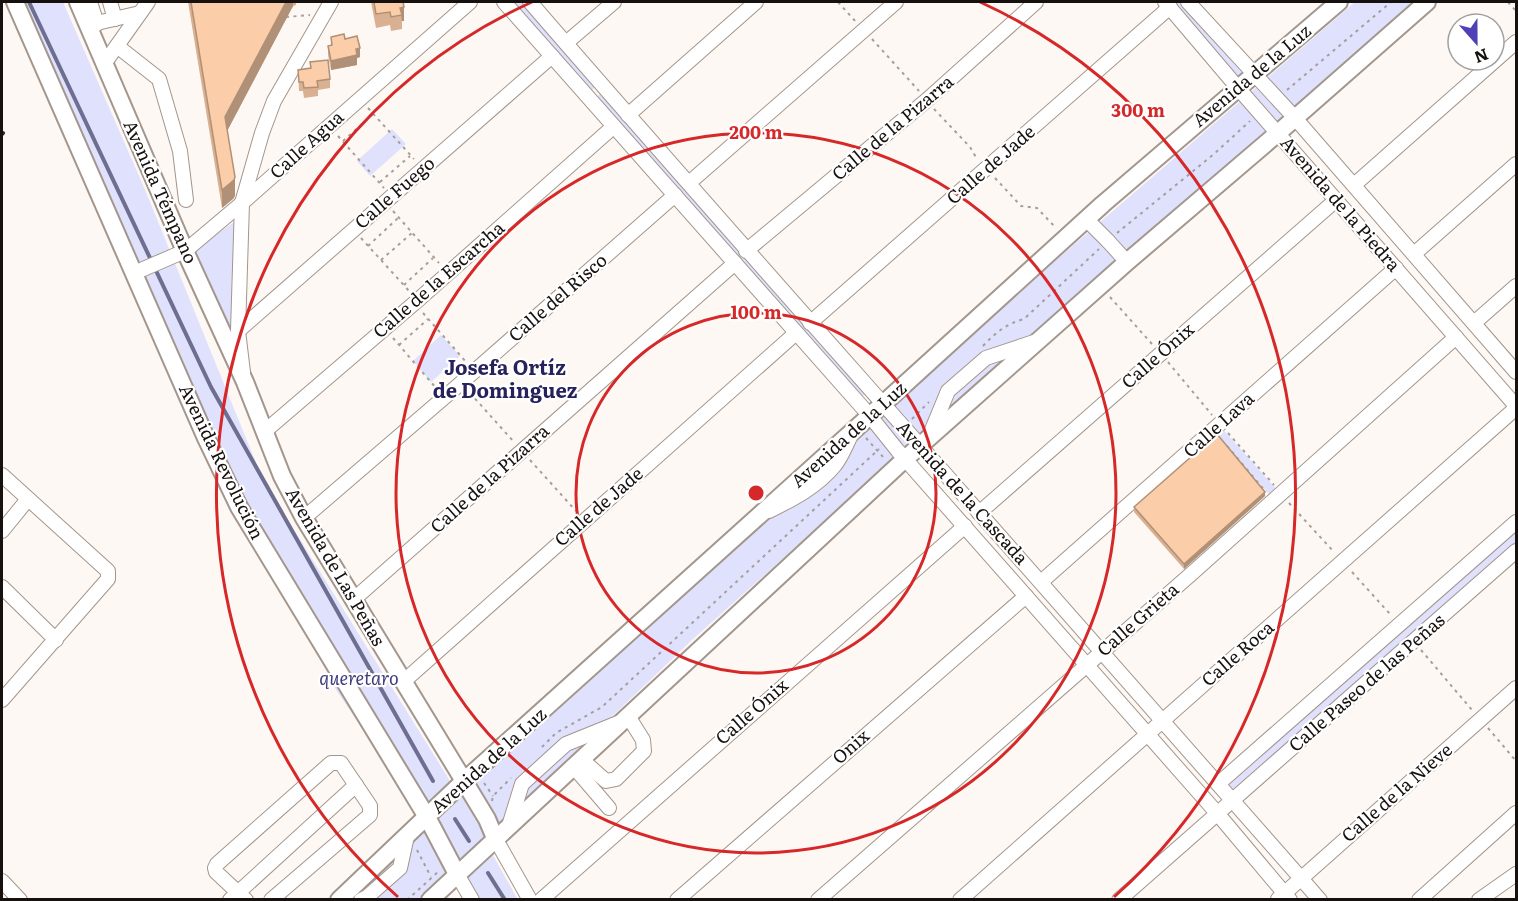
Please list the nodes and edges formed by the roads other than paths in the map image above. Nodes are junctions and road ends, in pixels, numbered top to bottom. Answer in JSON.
{"nodes":[{"id":1,"x":15,"y":2,"type":"edge"},
{"id":2,"x":78,"y":2,"type":"edge"},
{"id":3,"x":90,"y":2,"type":"edge"},
{"id":4,"x":110,"y":2,"type":"edge"},
{"id":5,"x":470,"y":2,"type":"edge"},
{"id":6,"x":504,"y":2,"type":"edge"},
{"id":7,"x":530,"y":2,"type":"edge"},
{"id":8,"x":614,"y":2,"type":"edge"},
{"id":9,"x":756,"y":2,"type":"edge"},
{"id":10,"x":896,"y":2,"type":"edge"},
{"id":11,"x":1036,"y":2,"type":"edge"},
{"id":12,"x":1188,"y":2,"type":"edge"},
{"id":13,"x":1339,"y":2,"type":"edge"},
{"id":14,"x":1427,"y":2,"type":"edge"},
{"id":15,"x":1168,"y":4,"type":"edge"},
{"id":16,"x":328,"y":7,"type":"edge"},
{"id":17,"x":138,"y":8,"type":"edge"},
{"id":18,"x":115,"y":19,"type":"junction"},
{"id":19,"x":93,"y":25,"type":"junction"},
{"id":20,"x":1516,"y":42,"type":"edge"},
{"id":21,"x":566,"y":43,"type":"junction"},
{"id":22,"x":117,"y":46,"type":"junction"},
{"id":23,"x":552,"y":56,"type":"junction"},
{"id":24,"x":104,"y":64,"type":"junction"},
{"id":25,"x":1254,"y":75,"type":"junction"},
{"id":26,"x":603,"y":87,"type":"junction"},
{"id":27,"x":1239,"y":88,"type":"junction"},
{"id":28,"x":590,"y":99,"type":"junction"},
{"id":29,"x":628,"y":115,"type":"junction"},
{"id":30,"x":1295,"y":118,"type":"junction"},
{"id":31,"x":613,"y":127,"type":"junction"},
{"id":32,"x":1278,"y":133,"type":"junction"},
{"id":33,"x":1516,"y":164,"type":"edge"},
{"id":34,"x":689,"y":183,"type":"junction"},
{"id":35,"x":1354,"y":185,"type":"junction"},
{"id":36,"x":675,"y":195,"type":"junction"},
{"id":37,"x":186,"y":200,"type":"dead end"},
{"id":38,"x":1336,"y":200,"type":"junction"},
{"id":39,"x":242,"y":203,"type":"junction"},
{"id":40,"x":1086,"y":219,"type":"junction"},
{"id":41,"x":747,"y":251,"type":"junction"},
{"id":42,"x":178,"y":254,"type":"junction"},
{"id":43,"x":1414,"y":254,"type":"junction"},
{"id":44,"x":1122,"y":257,"type":"junction"},
{"id":45,"x":735,"y":263,"type":"junction"},
{"id":46,"x":1396,"y":268,"type":"junction"},
{"id":47,"x":140,"y":270,"type":"junction"},
{"id":48,"x":1516,"y":286,"type":"edge"},
{"id":49,"x":1443,"y":288,"type":"junction"},
{"id":50,"x":1427,"y":304,"type":"junction"},
{"id":51,"x":810,"y":323,"type":"junction"},
{"id":52,"x":1474,"y":323,"type":"junction"},
{"id":53,"x":238,"y":331,"type":"junction"},
{"id":54,"x":796,"y":333,"type":"junction"},
{"id":55,"x":1456,"y":337,"type":"junction"},
{"id":56,"x":1516,"y":372,"type":"edge"},
{"id":57,"x":245,"y":382,"type":"junction"},
{"id":58,"x":883,"y":404,"type":"junction"},
{"id":59,"x":1516,"y":407,"type":"edge"},
{"id":60,"x":870,"y":416,"type":"junction"},
{"id":61,"x":264,"y":432,"type":"junction"},
{"id":62,"x":921,"y":441,"type":"junction"},
{"id":63,"x":897,"y":455,"type":"junction"},
{"id":64,"x":2,"y":475,"type":"edge"},
{"id":65,"x":28,"y":499,"type":"junction"},
{"id":66,"x":979,"y":513,"type":"junction"},
{"id":67,"x":304,"y":518,"type":"junction"},
{"id":68,"x":1516,"y":522,"type":"edge"},
{"id":69,"x":965,"y":526,"type":"junction"},
{"id":70,"x":2,"y":531,"type":"edge"},
{"id":71,"x":1516,"y":551,"type":"edge"},
{"id":72,"x":1041,"y":582,"type":"junction"},
{"id":73,"x":2,"y":586,"type":"edge"},
{"id":74,"x":1026,"y":596,"type":"junction"},
{"id":75,"x":353,"y":600,"type":"junction"},
{"id":76,"x":56,"y":640,"type":"junction"},
{"id":77,"x":1102,"y":651,"type":"junction"},
{"id":78,"x":1086,"y":665,"type":"junction"},
{"id":79,"x":402,"y":682,"type":"junction"},
{"id":80,"x":1516,"y":688,"type":"edge"},
{"id":81,"x":2,"y":700,"type":"edge"},
{"id":82,"x":625,"y":718,"type":"junction"},
{"id":83,"x":1163,"y":720,"type":"junction"},
{"id":84,"x":1147,"y":734,"type":"junction"},
{"id":85,"x":577,"y":763,"type":"junction"},
{"id":86,"x":1218,"y":784,"type":"junction"},
{"id":87,"x":356,"y":785,"type":"junction"},
{"id":88,"x":468,"y":787,"type":"junction"},
{"id":89,"x":1232,"y":802,"type":"junction"},
{"id":90,"x":609,"y":808,"type":"dead end"},
{"id":91,"x":1217,"y":813,"type":"junction"},
{"id":92,"x":1516,"y":813,"type":"edge"},
{"id":93,"x":430,"y":824,"type":"junction"},
{"id":94,"x":509,"y":826,"type":"junction"},
{"id":95,"x":495,"y":838,"type":"junction"},
{"id":96,"x":412,"y":842,"type":"junction"},
{"id":97,"x":454,"y":869,"type":"junction"},
{"id":98,"x":1516,"y":874,"type":"edge"},
{"id":99,"x":1301,"y":878,"type":"junction"},
{"id":100,"x":2,"y":881,"type":"edge"},
{"id":101,"x":1284,"y":897,"type":"edge"},
{"id":102,"x":241,"y":898,"type":"edge"},
{"id":103,"x":20,"y":900,"type":"edge"},
{"id":104,"x":272,"y":900,"type":"edge"},
{"id":105,"x":339,"y":900,"type":"edge"},
{"id":106,"x":361,"y":900,"type":"edge"},
{"id":107,"x":430,"y":900,"type":"edge"},
{"id":108,"x":472,"y":900,"type":"edge"},
{"id":109,"x":530,"y":900,"type":"edge"},
{"id":110,"x":541,"y":900,"type":"edge"},
{"id":111,"x":676,"y":900,"type":"edge"},
{"id":112,"x":818,"y":900,"type":"edge"},
{"id":113,"x":960,"y":900,"type":"edge"},
{"id":114,"x":1119,"y":900,"type":"edge"},
{"id":115,"x":1320,"y":900,"type":"edge"},
{"id":116,"x":1419,"y":900,"type":"edge"},
{"id":117,"x":1479,"y":900,"type":"edge"}],
"edges":[{"from":1,"to":47,"type":"main road","name":"Avenida Revolución"},
{"from":2,"to":19,"type":"main road","name":"Avenida Témpano"},
{"from":3,"to":19,"type":"street"},
{"from":4,"to":18,"type":"street"},
{"from":5,"to":39,"type":"street","name":"Calle Agua"},
{"from":6,"to":23,"type":"street","name":"Avenida de la Cascada"},
{"from":7,"to":21,"type":"street","name":"Avenida de la Cascada"},
{"from":8,"to":21,"type":"street"},
{"from":9,"to":29,"type":"street"},
{"from":10,"to":34,"type":"street"},
{"from":11,"to":41,"type":"street","name":"Calle de la Pizarra"},
{"from":12,"to":25,"type":"street","name":"Avenida de la Piedra"},
{"from":13,"to":25,"type":"main road","name":"Avenida de la Luz"},
{"from":14,"to":30,"type":"main road"},
{"from":15,"to":27,"type":"street","name":"Avenida de la Piedra"},
{"from":15,"to":51,"type":"street","name":"Calle de Jade"},
{"from":16,"to":39,"type":"street"},
{"from":17,"to":18,"type":"street"},
{"from":17,"to":22,"type":"street"},
{"from":18,"to":19,"type":"street"},
{"from":19,"to":24,"type":"main road","name":"Avenida Témpano"},
{"from":20,"to":35,"type":"street"},
{"from":21,"to":26,"type":"street","name":"Avenida de la Cascada"},
{"from":22,"to":24,"type":"street"},
{"from":22,"to":37,"type":"street"},
{"from":23,"to":28,"type":"street","name":"Avenida de la Cascada"},
{"from":23,"to":53,"type":"street","name":"Calle Fuego"},
{"from":24,"to":42,"type":"main road","name":"Avenida Témpano"},
{"from":25,"to":27,"type":"main road","name":"Avenida de la Luz"},
{"from":25,"to":30,"type":"street","name":"Avenida de la Piedra"},
{"from":26,"to":28,"type":"street"},
{"from":26,"to":29,"type":"street","name":"Avenida de la Cascada"},
{"from":27,"to":32,"type":"street","name":"Avenida de la Piedra"},
{"from":27,"to":40,"type":"main road","name":"Avenida de la Luz"},
{"from":28,"to":31,"type":"street","name":"Avenida de la Cascada"},
{"from":29,"to":34,"type":"street","name":"Avenida de la Cascada"},
{"from":30,"to":32,"type":"main road"},
{"from":30,"to":35,"type":"street","name":"Avenida de la Piedra"},
{"from":31,"to":36,"type":"street","name":"Avenida de la Cascada"},
{"from":31,"to":61,"type":"street","name":"Calle de la Escarcha"},
{"from":32,"to":38,"type":"street","name":"Avenida de la Piedra"},
{"from":32,"to":44,"type":"main road"},
{"from":33,"to":43,"type":"street"},
{"from":34,"to":41,"type":"street","name":"Avenida de la Cascada"},
{"from":35,"to":43,"type":"street","name":"Avenida de la Piedra"},
{"from":36,"to":45,"type":"street","name":"Avenida de la Cascada"},
{"from":36,"to":67,"type":"street","name":"Calle del Risco"},
{"from":38,"to":46,"type":"street","name":"Avenida de la Piedra"},
{"from":38,"to":66,"type":"street","name":"Calle Ónix"},
{"from":39,"to":42,"type":"street","name":"Calle Agua"},
{"from":39,"to":53,"type":"street"},
{"from":40,"to":44,"type":"street"},
{"from":40,"to":58,"type":"main road","name":"Avenida de la Luz"},
{"from":41,"to":51,"type":"street","name":"Avenida de la Cascada"},
{"from":42,"to":47,"type":"street","name":"Calle Agua"},
{"from":42,"to":57,"type":"main road","name":"Avenida Témpano"},
{"from":43,"to":49,"type":"street","name":"Avenida de la Piedra"},
{"from":44,"to":62,"type":"main road"},
{"from":45,"to":54,"type":"street","name":"Avenida de la Cascada"},
{"from":45,"to":75,"type":"street","name":"Calle de la Pizarra"},
{"from":46,"to":50,"type":"street","name":"Avenida de la Piedra"},
{"from":46,"to":72,"type":"street","name":"Calle Lava"},
{"from":47,"to":93,"type":"main road","name":"Avenida Revolución"},
{"from":48,"to":52,"type":"street"},
{"from":49,"to":50,"type":"street"},
{"from":49,"to":52,"type":"street","name":"Avenida de la Piedra"},
{"from":50,"to":55,"type":"street","name":"Avenida de la Piedra"},
{"from":51,"to":58,"type":"street","name":"Avenida de la Cascada"},
{"from":52,"to":56,"type":"street","name":"Avenida de la Piedra"},
{"from":53,"to":57,"type":"street"},
{"from":54,"to":60,"type":"street","name":"Avenida de la Cascada"},
{"from":54,"to":79,"type":"street","name":"Calle de Jade"},
{"from":55,"to":59,"type":"street","name":"Avenida de la Piedra"},
{"from":55,"to":77,"type":"street","name":"Calle Grieta"},
{"from":57,"to":61,"type":"main road","name":"Avenida de Las Peñas"},
{"from":58,"to":60,"type":"main road","name":"Avenida de la Luz"},
{"from":58,"to":62,"type":"street","name":"Avenida de la Cascada"},
{"from":59,"to":83,"type":"street","name":"Calle Roca"},
{"from":60,"to":63,"type":"street","name":"Avenida de la Cascada"},
{"from":60,"to":88,"type":"main road","name":"Avenida de la Luz"},
{"from":61,"to":67,"type":"main road","name":"Avenida de Las Peñas"},
{"from":62,"to":63,"type":"main road"},
{"from":62,"to":66,"type":"street","name":"Avenida de la Cascada"},
{"from":63,"to":69,"type":"street","name":"Avenida de la Cascada"},
{"from":63,"to":82,"type":"main road"},
{"from":64,"to":65,"type":"street"},
{"from":65,"to":70,"type":"street"},
{"from":65,"to":76,"type":"street"},
{"from":66,"to":72,"type":"street","name":"Avenida de la Cascada"},
{"from":67,"to":75,"type":"main road","name":"Avenida de Las Peñas"},
{"from":68,"to":86,"type":"street","name":"Calle Paseo de las Peñas"},
{"from":69,"to":74,"type":"street","name":"Avenida de la Cascada"},
{"from":69,"to":110,"type":"street","name":"Calle Ónix"},
{"from":71,"to":89,"type":"street","name":"Calle Paseo de las Peñas"},
{"from":72,"to":77,"type":"street","name":"Avenida de la Cascada"},
{"from":73,"to":76,"type":"street"},
{"from":74,"to":78,"type":"street","name":"Avenida de la Cascada"},
{"from":74,"to":111,"type":"street","name":"Onix"},
{"from":75,"to":79,"type":"main road","name":"Avenida de Las Peñas"},
{"from":76,"to":81,"type":"street"},
{"from":77,"to":78,"type":"street","name":"Calle Grieta"},
{"from":77,"to":83,"type":"street","name":"Avenida de la Cascada"},
{"from":78,"to":84,"type":"street","name":"Avenida de la Cascada"},
{"from":78,"to":112,"type":"street","name":"Calle Grieta"},
{"from":79,"to":88,"type":"main road","name":"Avenida de Las Peñas"},
{"from":80,"to":99,"type":"street","name":"Calle de la Nieve"},
{"from":82,"to":85,"type":"main road"},
{"from":82,"to":85,"type":"street"},
{"from":82,"to":94,"type":"street"},
{"from":83,"to":84,"type":"street","name":"Calle Roca"},
{"from":83,"to":86,"type":"street","name":"Avenida de la Cascada"},
{"from":84,"to":91,"type":"street","name":"Avenida de la Cascada"},
{"from":84,"to":113,"type":"street","name":"Calle Roca"},
{"from":85,"to":90,"type":"street"},
{"from":85,"to":94,"type":"main road"},
{"from":86,"to":89,"type":"street","name":"Avenida de la Cascada"},
{"from":87,"to":102,"type":"street"},
{"from":87,"to":102,"type":"street"},
{"from":87,"to":104,"type":"street"},
{"from":88,"to":93,"type":"main road","name":"Avenida de la Luz"},
{"from":88,"to":95,"type":"main road","name":"Avenida de Las Peñas"},
{"from":89,"to":91,"type":"street","name":"Calle Paseo de las Peñas"},
{"from":89,"to":99,"type":"street","name":"Avenida de la Cascada"},
{"from":91,"to":101,"type":"street","name":"Avenida de la Cascada"},
{"from":91,"to":114,"type":"street","name":"Calle Paseo de las Peñas"},
{"from":92,"to":116,"type":"street"},
{"from":93,"to":96,"type":"main road","name":"Avenida de la Luz"},
{"from":93,"to":97,"type":"main road","name":"Avenida Revolución"},
{"from":94,"to":95,"type":"main road"},
{"from":95,"to":97,"type":"main road"},
{"from":95,"to":109,"type":"street"},
{"from":96,"to":105,"type":"main road","name":"Avenida de la Luz"},
{"from":96,"to":106,"type":"street"},
{"from":97,"to":107,"type":"main road"},
{"from":97,"to":108,"type":"street","name":"Avenida Revolución"},
{"from":98,"to":117,"type":"street"},
{"from":99,"to":101,"type":"street","name":"Calle de la Nieve"},
{"from":99,"to":115,"type":"street","name":"Avenida de la Cascada"},
{"from":100,"to":103,"type":"street"}]}
